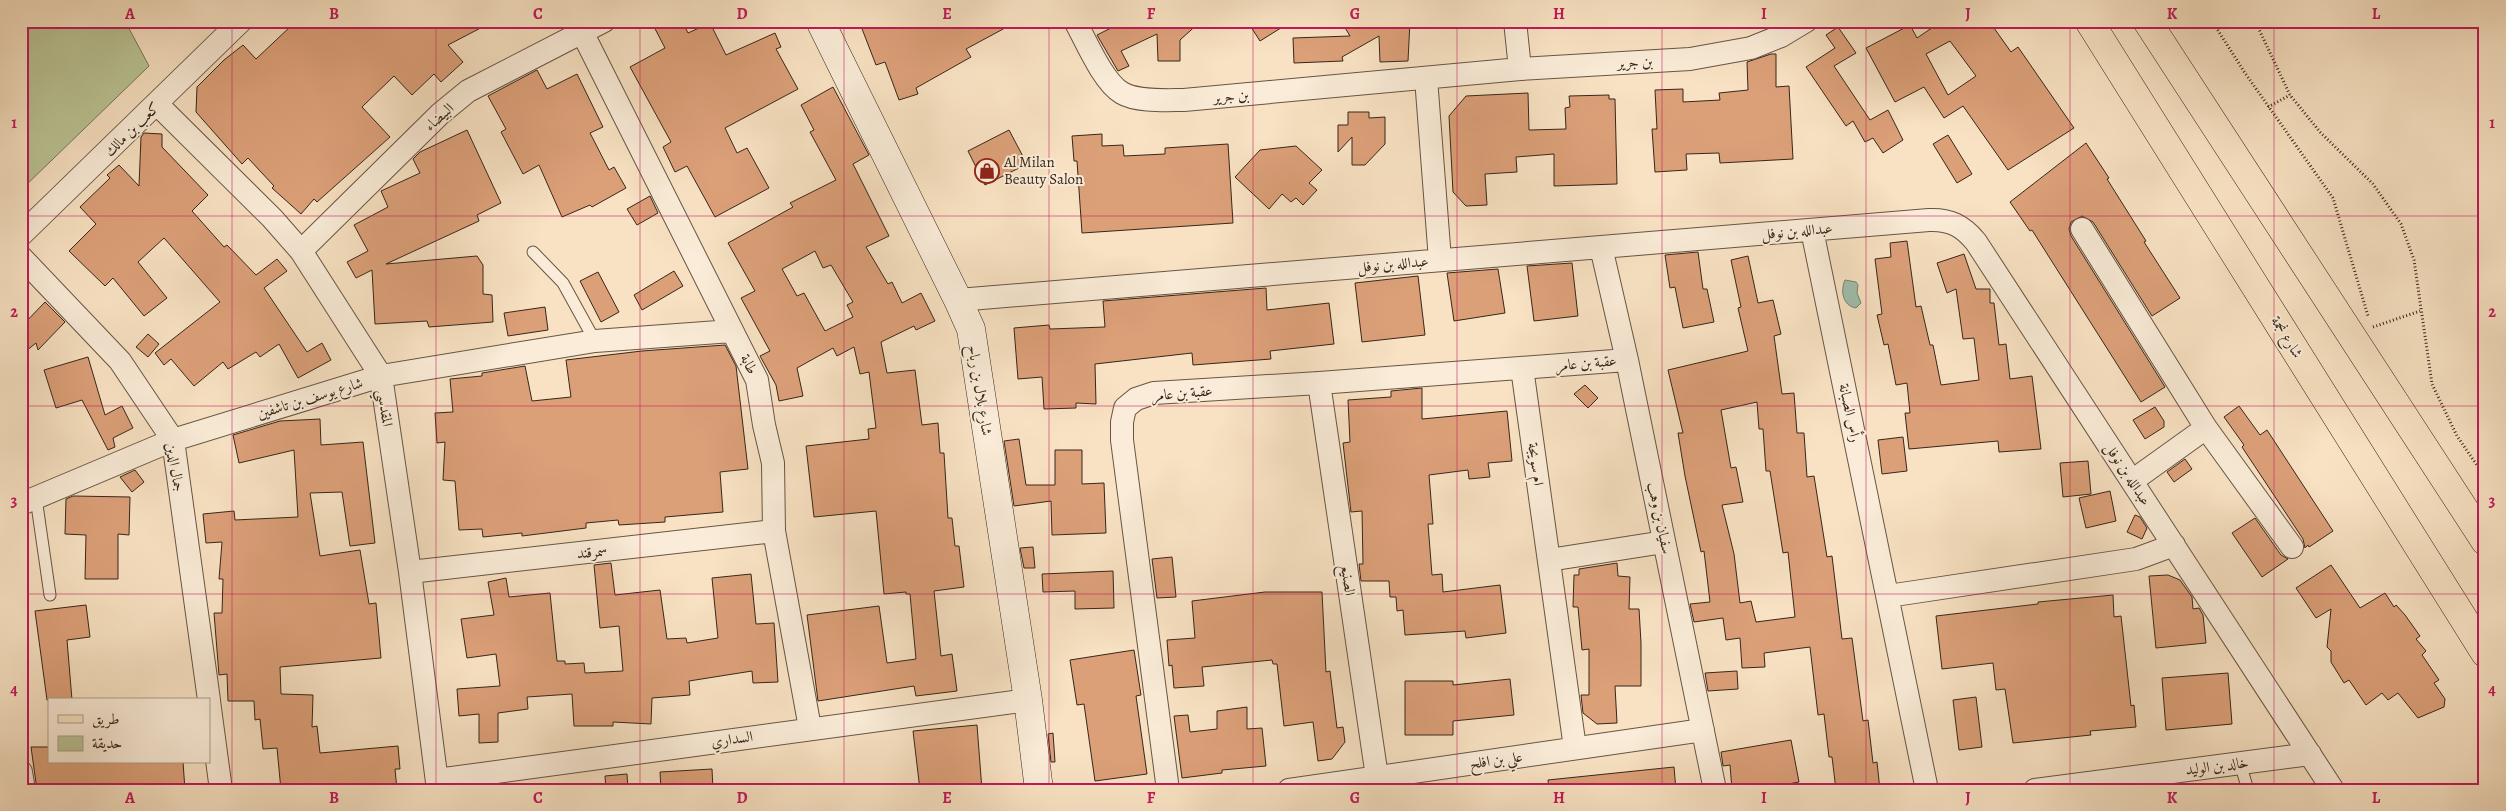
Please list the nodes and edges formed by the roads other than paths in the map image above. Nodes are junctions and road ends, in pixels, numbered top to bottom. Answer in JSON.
{"nodes":[{"id":1,"x":241,"y":21,"type":"edge"},
{"id":2,"x":604,"y":21,"type":"edge"},
{"id":3,"x":820,"y":21,"type":"edge"},
{"id":4,"x":1075,"y":21,"type":"edge"},
{"id":5,"x":1515,"y":21,"type":"edge"},
{"id":6,"x":1806,"y":21,"type":"edge"},
{"id":7,"x":2089,"y":21,"type":"edge"},
{"id":8,"x":2147,"y":21,"type":"edge"},
{"id":9,"x":582,"y":32,"type":"junction"},
{"id":10,"x":1520,"y":69,"type":"junction"},
{"id":11,"x":1426,"y":78,"type":"junction"},
{"id":12,"x":157,"y":104,"type":"junction"},
{"id":13,"x":2082,"y":229,"type":"dead end"},
{"id":14,"x":1812,"y":230,"type":"junction"},
{"id":15,"x":21,"y":235,"type":"edge"},
{"id":16,"x":1600,"y":247,"type":"junction"},
{"id":17,"x":301,"y":251,"type":"junction"},
{"id":18,"x":533,"y":252,"type":"dead end"},
{"id":19,"x":21,"y":256,"type":"edge"},
{"id":20,"x":1440,"y":260,"type":"junction"},
{"id":21,"x":958,"y":300,"type":"junction"},
{"id":22,"x":732,"y":331,"type":"junction"},
{"id":23,"x":595,"y":341,"type":"junction"},
{"id":24,"x":1627,"y":360,"type":"junction"},
{"id":25,"x":1522,"y":368,"type":"junction"},
{"id":26,"x":381,"y":376,"type":"junction"},
{"id":27,"x":1319,"y":383,"type":"junction"},
{"id":28,"x":2206,"y":428,"type":"junction"},
{"id":29,"x":173,"y":440,"type":"junction"},
{"id":30,"x":2132,"y":481,"type":"junction"},
{"id":31,"x":29,"y":501,"type":"edge"},
{"id":32,"x":774,"y":531,"type":"junction"},
{"id":33,"x":2485,"y":541,"type":"edge"},
{"id":34,"x":1664,"y":542,"type":"junction"},
{"id":35,"x":2174,"y":545,"type":"junction"},
{"id":36,"x":2292,"y":547,"type":"dead end"},
{"id":37,"x":1549,"y":560,"type":"junction"},
{"id":38,"x":410,"y":572,"type":"junction"},
{"id":39,"x":50,"y":595,"type":"dead end"},
{"id":40,"x":1888,"y":596,"type":"junction"},
{"id":41,"x":2483,"y":647,"type":"edge"},
{"id":42,"x":209,"y":698,"type":"edge"},
{"id":43,"x":1028,"y":700,"type":"junction"},
{"id":44,"x":210,"y":708,"type":"edge"},
{"id":45,"x":810,"y":728,"type":"junction"},
{"id":46,"x":1703,"y":730,"type":"junction"},
{"id":47,"x":1575,"y":748,"type":"junction"},
{"id":48,"x":2310,"y":754,"type":"junction"},
{"id":49,"x":2240,"y":763,"type":"junction"},
{"id":50,"x":21,"y":772,"type":"edge"},
{"id":51,"x":1377,"y":777,"type":"junction"},
{"id":52,"x":2152,"y":782,"type":"edge"},
{"id":53,"x":438,"y":785,"type":"edge"},
{"id":54,"x":24,"y":790,"type":"edge"},
{"id":55,"x":221,"y":790,"type":"edge"},
{"id":56,"x":1039,"y":790,"type":"edge"},
{"id":57,"x":1168,"y":790,"type":"edge"},
{"id":58,"x":1289,"y":790,"type":"edge"},
{"id":59,"x":1715,"y":790,"type":"edge"},
{"id":60,"x":1927,"y":790,"type":"edge"},
{"id":61,"x":2035,"y":790,"type":"edge"},
{"id":62,"x":2248,"y":790,"type":"edge"},
{"id":63,"x":2334,"y":790,"type":"edge"}],
"edges":[{"from":1,"to":12,"type":"street","name":"كعب بن مالك"},
{"from":2,"to":9,"type":"street","name":"البيضاء"},
{"from":3,"to":21,"type":"street","name":"شارع بلال بن رباح"},
{"from":4,"to":11,"type":"street","name":"بن جرير"},
{"from":5,"to":10,"type":"street"},
{"from":6,"to":10,"type":"street","name":"بن جرير"},
{"from":7,"to":41,"type":"main road","name":"شارع نجمة"},
{"from":8,"to":33,"type":"main road"},
{"from":9,"to":17,"type":"street","name":"البيضاء"},
{"from":9,"to":22,"type":"street","name":"طابة"},
{"from":10,"to":11,"type":"street","name":"بن جرير"},
{"from":11,"to":20,"type":"street"},
{"from":12,"to":15,"type":"street","name":"كعب بن مالك"},
{"from":12,"to":17,"type":"street","name":"المقدسي"},
{"from":13,"to":28,"type":"street"},
{"from":14,"to":16,"type":"street","name":"عبدالله بن نوفل"},
{"from":14,"to":30,"type":"street","name":"عبدالله بن نوفل"},
{"from":14,"to":40,"type":"street","name":"رأس الصبانة"},
{"from":16,"to":20,"type":"street","name":"عبدالله بن نوفل"},
{"from":16,"to":24,"type":"street","name":"سفيان بن وهب"},
{"from":17,"to":26,"type":"street","name":"المقدسي"},
{"from":18,"to":23,"type":"lane"},
{"from":19,"to":29,"type":"street","name":"جمال الدين"},
{"from":20,"to":21,"type":"street","name":"عبدالله بن نوفل"},
{"from":21,"to":43,"type":"street","name":"شارع بلال بن رباح"},
{"from":22,"to":23,"type":"street","name":"شارع يوسف بن تاشفين"},
{"from":22,"to":32,"type":"street","name":"طابة"},
{"from":23,"to":26,"type":"street","name":"شارع يوسف بن تاشفين"},
{"from":24,"to":25,"type":"street","name":"عقبة بن عامر"},
{"from":24,"to":34,"type":"street","name":"سفيان بن وهب"},
{"from":25,"to":27,"type":"street","name":"عقبة بن عامر"},
{"from":25,"to":37,"type":"street","name":"ام سويجة"},
{"from":26,"to":29,"type":"street","name":"شارع يوسف بن تاشفين"},
{"from":26,"to":38,"type":"street","name":"المقدسي"},
{"from":27,"to":51,"type":"street","name":"الصنيع"},
{"from":27,"to":57,"type":"street","name":"عقبة بن عامر"},
{"from":28,"to":30,"type":"street"},
{"from":28,"to":36,"type":"street"},
{"from":29,"to":31,"type":"street","name":"شارع يوسف بن تاشفين"},
{"from":29,"to":42,"type":"street","name":"جمال الدين"},
{"from":30,"to":35,"type":"street","name":"عبدالله بن نوفل"},
{"from":31,"to":39,"type":"lane"},
{"from":32,"to":38,"type":"street","name":"سمرقند"},
{"from":32,"to":45,"type":"street","name":"طابة"},
{"from":34,"to":37,"type":"street"},
{"from":34,"to":46,"type":"street","name":"سفيان بن وهب"},
{"from":35,"to":40,"type":"street"},
{"from":35,"to":48,"type":"street","name":"عبدالله بن نوفل"},
{"from":37,"to":47,"type":"street","name":"ام سويجة"},
{"from":38,"to":53,"type":"street","name":"المقدسي"},
{"from":40,"to":60,"type":"street","name":"رأس الصبانة"},
{"from":43,"to":45,"type":"street","name":"السداري"},
{"from":43,"to":56,"type":"street","name":"شارع بلال بن رباح"},
{"from":44,"to":55,"type":"street","name":"جمال الدين"},
{"from":45,"to":53,"type":"street","name":"السداري"},
{"from":46,"to":47,"type":"street","name":"علي بن افلح"},
{"from":46,"to":59,"type":"street","name":"سفيان بن وهب"},
{"from":47,"to":51,"type":"street","name":"علي بن افلح"},
{"from":48,"to":49,"type":"street","name":"خالد بن الوليد"},
{"from":48,"to":63,"type":"street","name":"عبدالله بن نوفل"},
{"from":49,"to":52,"type":"street","name":"خالد بن الوليد"},
{"from":49,"to":62,"type":"lane"},
{"from":50,"to":54,"type":"street"},
{"from":51,"to":58,"type":"street","name":"علي بن افلح"},
{"from":52,"to":61,"type":"street","name":"خالد بن الوليد"}]}
